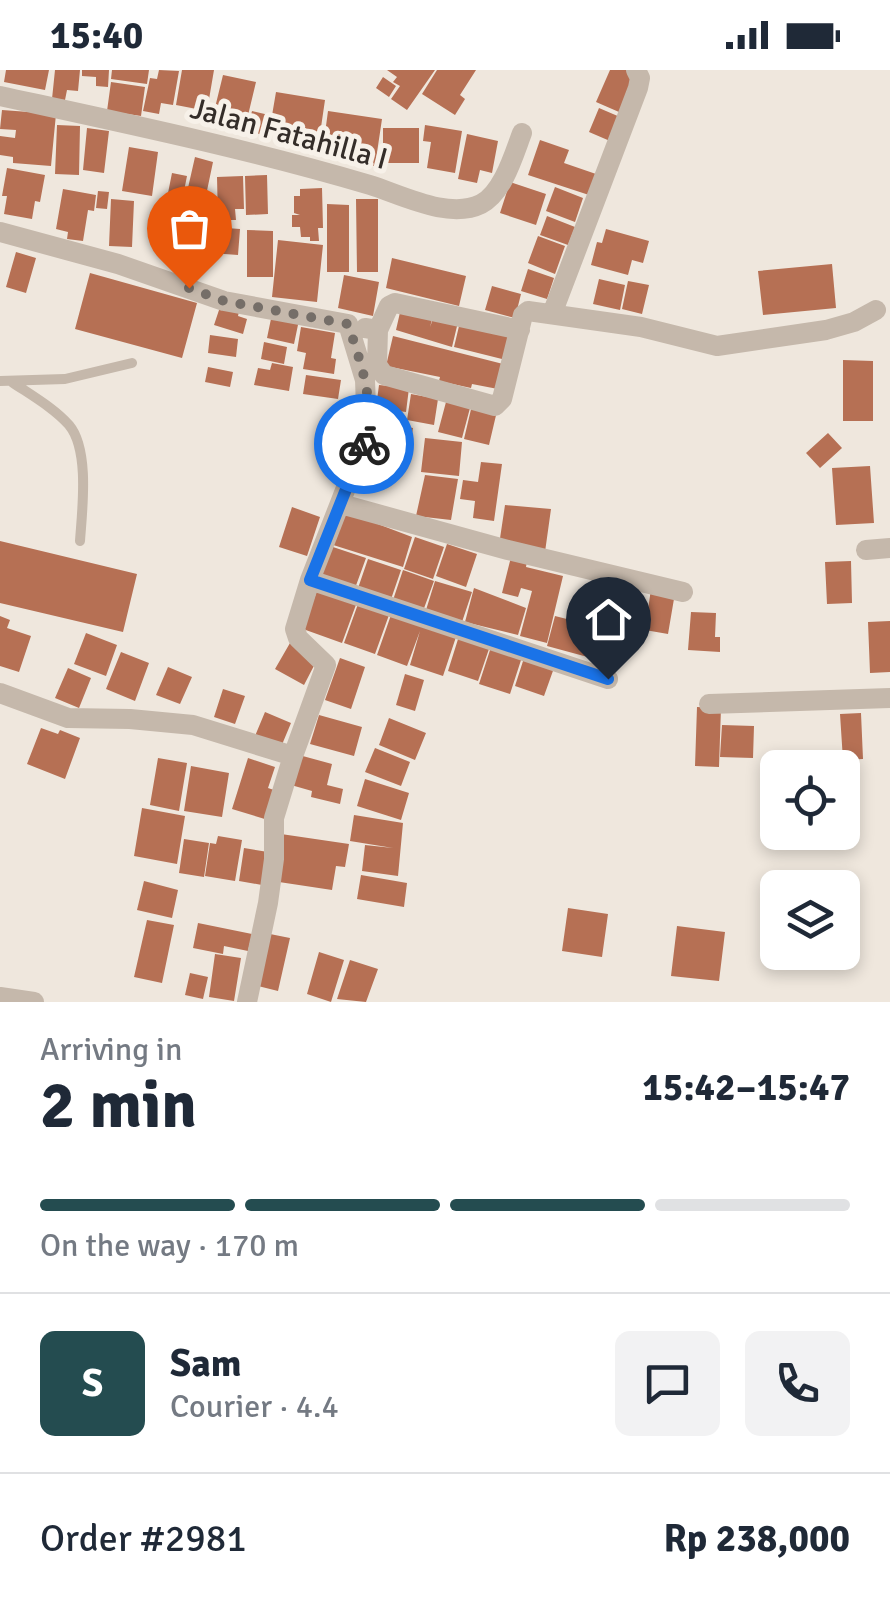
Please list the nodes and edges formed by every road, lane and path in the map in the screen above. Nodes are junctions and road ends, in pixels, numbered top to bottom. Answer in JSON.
{"nodes":[{"id":1,"x":636,"y":70,"type":"edge"},
{"id":2,"x":0,"y":96,"type":"edge"},
{"id":3,"x":522,"y":133,"type":"dead end"},
{"id":4,"x":0,"y":232,"type":"edge"},
{"id":5,"x":876,"y":310,"type":"dead end"},
{"id":6,"x":552,"y":314,"type":"junction"},
{"id":7,"x":348,"y":324,"type":"junction"},
{"id":8,"x":378,"y":330,"type":"junction"},
{"id":9,"x":520,"y":330,"type":"junction"},
{"id":10,"x":132,"y":363,"type":"dead end"},
{"id":11,"x":6,"y":381,"type":"edge"},
{"id":12,"x":341,"y":504,"type":"junction"},
{"id":13,"x":80,"y":541,"type":"dead end"},
{"id":14,"x":890,"y":548,"type":"edge"},
{"id":15,"x":866,"y":550,"type":"dead end"},
{"id":16,"x":310,"y":580,"type":"junction"},
{"id":17,"x":683,"y":592,"type":"dead end"},
{"id":18,"x":608,"y":679,"type":"dead end"},
{"id":19,"x":0,"y":693,"type":"edge"},
{"id":20,"x":890,"y":698,"type":"edge"},
{"id":21,"x":709,"y":704,"type":"dead end"},
{"id":22,"x":293,"y":756,"type":"junction"},
{"id":23,"x":0,"y":997,"type":"edge"},
{"id":24,"x":34,"y":1002,"type":"edge"},
{"id":25,"x":247,"y":1002,"type":"edge"}],
"edges":[{"from":1,"to":6,"type":"street"},
{"from":2,"to":3,"type":"street","name":"Jalan Fatahilla I"},
{"from":4,"to":7,"type":"street"},
{"from":5,"to":6,"type":"street"},
{"from":6,"to":9,"type":"street"},
{"from":7,"to":8,"type":"street"},
{"from":7,"to":12,"type":"street"},
{"from":8,"to":9,"type":"street"},
{"from":8,"to":9,"type":"street"},
{"from":10,"to":11,"type":"lane"},
{"from":11,"to":13,"type":"lane"},
{"from":12,"to":16,"type":"street"},
{"from":12,"to":17,"type":"street"},
{"from":14,"to":15,"type":"street"},
{"from":16,"to":18,"type":"street"},
{"from":16,"to":22,"type":"street"},
{"from":19,"to":22,"type":"street"},
{"from":20,"to":21,"type":"street"},
{"from":22,"to":25,"type":"street"},
{"from":23,"to":24,"type":"street"}]}
